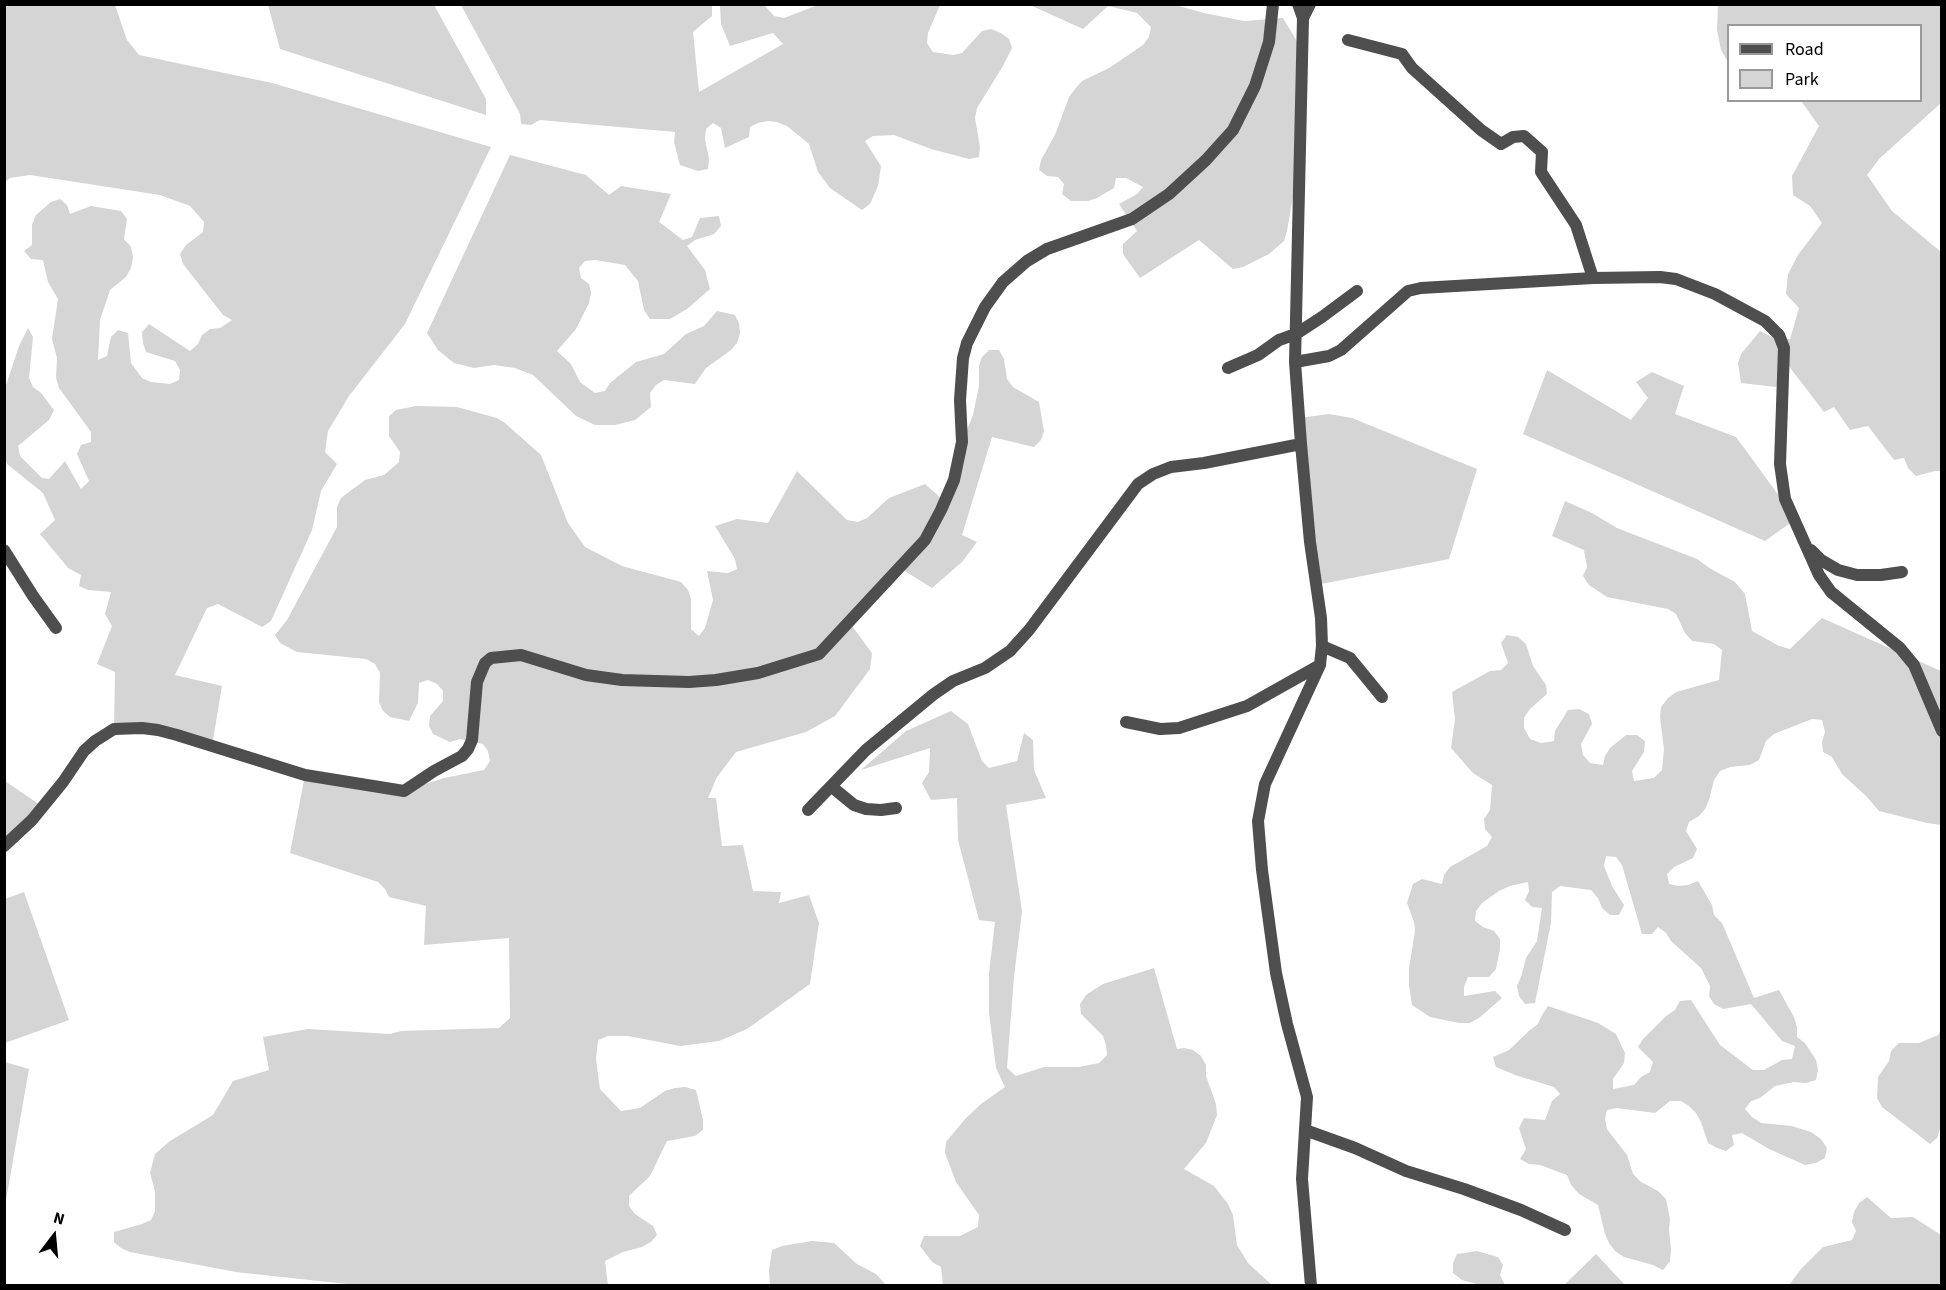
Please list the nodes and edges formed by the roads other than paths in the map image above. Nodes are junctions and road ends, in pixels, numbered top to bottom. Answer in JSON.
{"nodes":[{"id":1,"x":1273,"y":4,"type":"edge"},
{"id":2,"x":1298,"y":4,"type":"edge"},
{"id":3,"x":1310,"y":4,"type":"edge"},
{"id":4,"x":1304,"y":18,"type":"junction"},
{"id":5,"x":1348,"y":39,"type":"dead end"},
{"id":6,"x":1593,"y":278,"type":"junction"},
{"id":7,"x":1357,"y":291,"type":"dead end"},
{"id":8,"x":1296,"y":334,"type":"junction"},
{"id":9,"x":1295,"y":362,"type":"junction"},
{"id":10,"x":1228,"y":368,"type":"dead end"},
{"id":11,"x":1300,"y":444,"type":"junction"},
{"id":12,"x":1806,"y":544,"type":"junction"},
{"id":13,"x":4,"y":550,"type":"edge"},
{"id":14,"x":1902,"y":572,"type":"dead end"},
{"id":15,"x":56,"y":628,"type":"dead end"},
{"id":16,"x":1322,"y":646,"type":"junction"},
{"id":17,"x":1320,"y":665,"type":"junction"},
{"id":18,"x":1382,"y":697,"type":"dead end"},
{"id":19,"x":1126,"y":722,"type":"dead end"},
{"id":20,"x":1941,"y":731,"type":"edge"},
{"id":21,"x":832,"y":786,"type":"junction"},
{"id":22,"x":896,"y":808,"type":"dead end"},
{"id":23,"x":808,"y":810,"type":"dead end"},
{"id":24,"x":4,"y":846,"type":"edge"},
{"id":25,"x":1305,"y":1130,"type":"junction"},
{"id":26,"x":1564,"y":1230,"type":"dead end"},
{"id":27,"x":1311,"y":1286,"type":"edge"}],
"edges":[{"from":1,"to":24,"type":"street"},
{"from":2,"to":4,"type":"street"},
{"from":3,"to":4,"type":"street"},
{"from":4,"to":8,"type":"street"},
{"from":5,"to":6,"type":"street"},
{"from":6,"to":9,"type":"street"},
{"from":6,"to":12,"type":"street"},
{"from":7,"to":8,"type":"street"},
{"from":8,"to":9,"type":"street"},
{"from":8,"to":10,"type":"street"},
{"from":9,"to":11,"type":"street"},
{"from":11,"to":16,"type":"street"},
{"from":11,"to":21,"type":"street"},
{"from":12,"to":14,"type":"street"},
{"from":12,"to":20,"type":"street"},
{"from":13,"to":15,"type":"street"},
{"from":16,"to":17,"type":"street"},
{"from":16,"to":18,"type":"street"},
{"from":17,"to":19,"type":"street"},
{"from":17,"to":25,"type":"street"},
{"from":21,"to":22,"type":"street"},
{"from":21,"to":23,"type":"street"},
{"from":25,"to":26,"type":"street"},
{"from":25,"to":27,"type":"street"}]}
